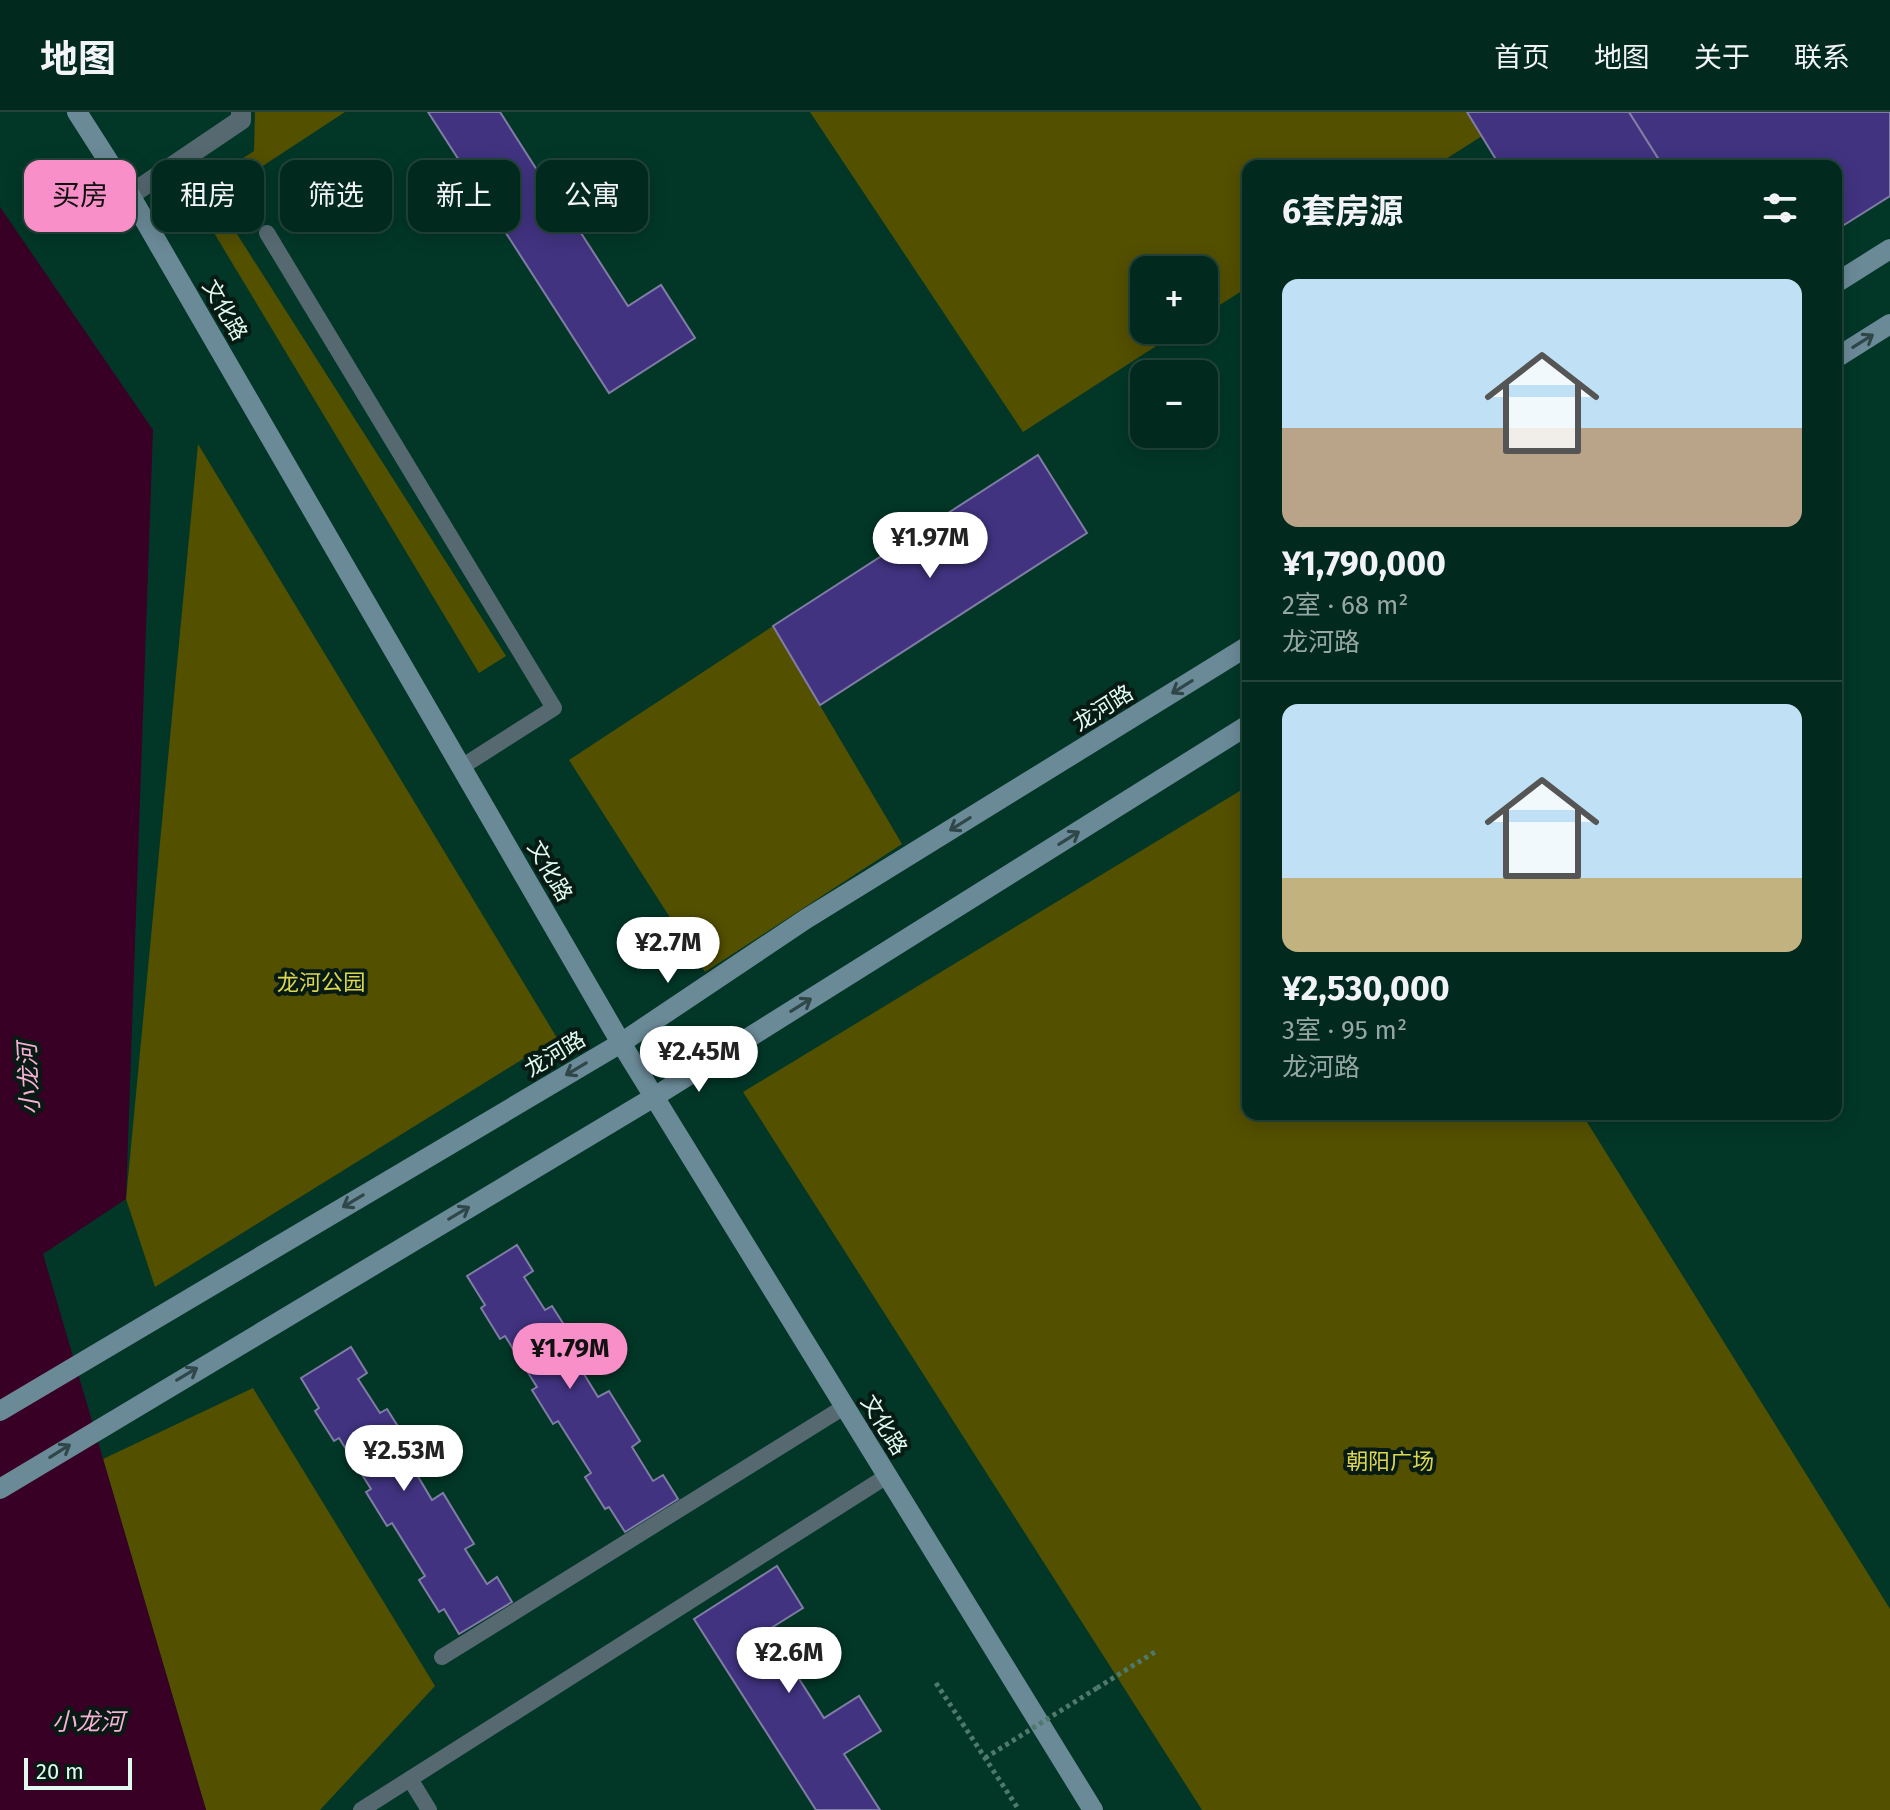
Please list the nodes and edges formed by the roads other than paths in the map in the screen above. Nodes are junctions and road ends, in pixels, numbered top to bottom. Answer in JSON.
{"nodes":[{"id":1,"x":77,"y":112,"type":"edge"},
{"id":2,"x":241,"y":112,"type":"edge"},
{"id":3,"x":108,"y":160,"type":"edge"},
{"id":4,"x":136,"y":191,"type":"edge"},
{"id":5,"x":136,"y":205,"type":"edge"},
{"id":6,"x":267,"y":233,"type":"dead end"},
{"id":7,"x":1890,"y":249,"type":"edge"},
{"id":8,"x":1842,"y":279,"type":"edge"},
{"id":9,"x":1890,"y":324,"type":"edge"},
{"id":10,"x":1842,"y":354,"type":"edge"},
{"id":11,"x":1242,"y":650,"type":"edge"},
{"id":12,"x":1242,"y":729,"type":"edge"},
{"id":13,"x":463,"y":766,"type":"junction"},
{"id":14,"x":621,"y":1043,"type":"junction"},
{"id":15,"x":654,"y":1097,"type":"junction"},
{"id":16,"x":844,"y":1407,"type":"junction"},
{"id":17,"x":0,"y":1411,"type":"edge"},
{"id":18,"x":887,"y":1476,"type":"junction"},
{"id":19,"x":0,"y":1489,"type":"edge"},
{"id":20,"x":442,"y":1657,"type":"dead end"},
{"id":21,"x":410,"y":1779,"type":"junction"},
{"id":22,"x":361,"y":1810,"type":"edge"},
{"id":23,"x":429,"y":1810,"type":"edge"},
{"id":24,"x":1093,"y":1810,"type":"edge"}],
"edges":[{"from":1,"to":3,"type":"main road","name":"文化路"},
{"from":2,"to":4,"type":"street"},
{"from":5,"to":13,"type":"main road","name":"文化路"},
{"from":6,"to":13,"type":"lane"},
{"from":7,"to":8,"type":"main road"},
{"from":10,"to":9,"type":"main road","one_way":true},
{"from":11,"to":14,"type":"main road","name":"龙河路","one_way":true},
{"from":15,"to":12,"type":"main road","one_way":true},
{"from":13,"to":14,"type":"main road","name":"文化路"},
{"from":14,"to":15,"type":"main road","name":"文化路"},
{"from":14,"to":17,"type":"main road","name":"龙河路","one_way":true},
{"from":15,"to":16,"type":"main road","name":"文化路"},
{"from":19,"to":15,"type":"main road","one_way":true},
{"from":16,"to":18,"type":"main road","name":"文化路"},
{"from":16,"to":20,"type":"lane"},
{"from":18,"to":21,"type":"lane"},
{"from":18,"to":24,"type":"main road","name":"文化路"},
{"from":21,"to":22,"type":"lane"},
{"from":21,"to":23,"type":"lane"}]}
